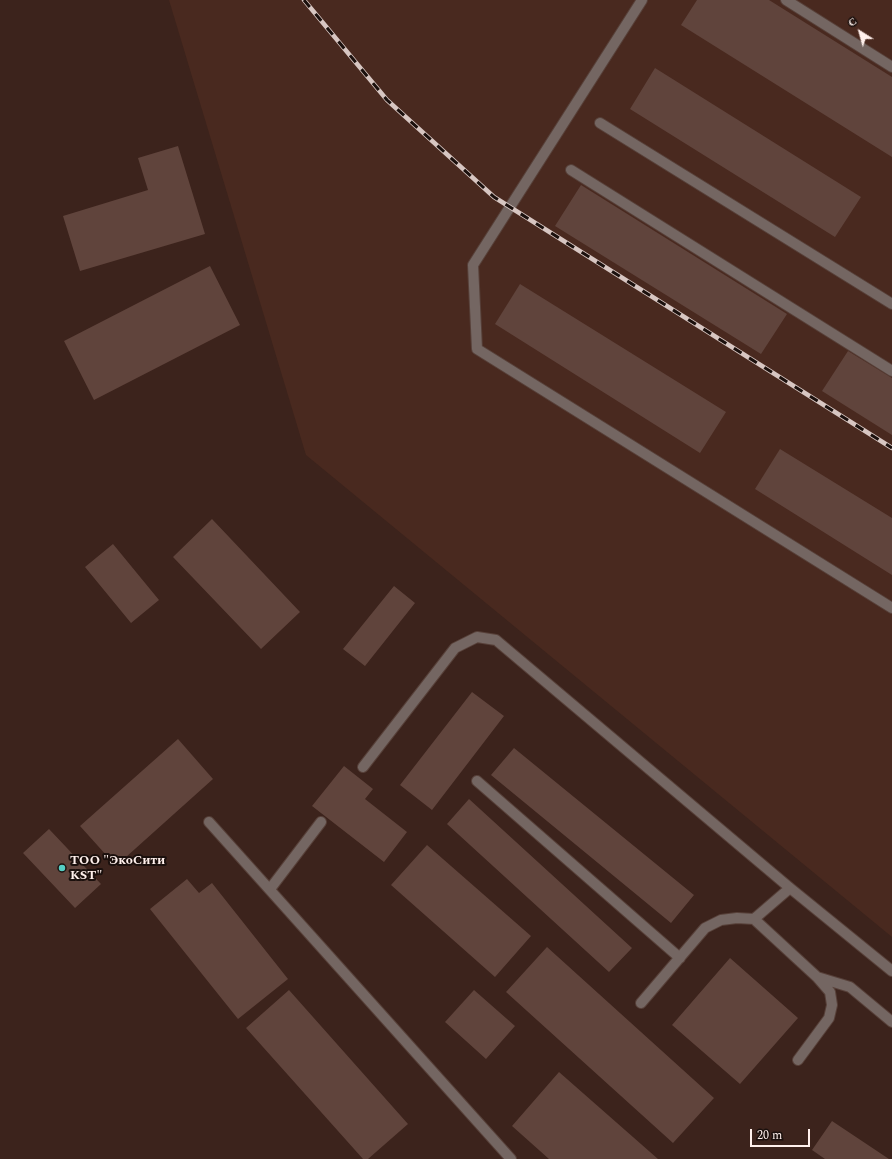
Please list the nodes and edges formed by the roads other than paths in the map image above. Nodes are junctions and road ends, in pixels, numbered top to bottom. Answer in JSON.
{"nodes":[{"id":1,"x":642,"y":0,"type":"edge"},
{"id":2,"x":786,"y":0,"type":"edge"},
{"id":3,"x":892,"y":67,"type":"edge"},
{"id":4,"x":600,"y":123,"type":"dead end"},
{"id":5,"x":571,"y":170,"type":"dead end"},
{"id":6,"x":892,"y":304,"type":"edge"},
{"id":7,"x":892,"y":371,"type":"edge"},
{"id":8,"x":892,"y":608,"type":"edge"},
{"id":9,"x":363,"y":767,"type":"dead end"},
{"id":10,"x":477,"y":781,"type":"dead end"},
{"id":11,"x":209,"y":822,"type":"dead end"},
{"id":12,"x":321,"y":822,"type":"dead end"},
{"id":13,"x":790,"y":888,"type":"junction"},
{"id":14,"x":270,"y":889,"type":"junction"},
{"id":15,"x":754,"y":919,"type":"junction"},
{"id":16,"x":680,"y":958,"type":"junction"},
{"id":17,"x":892,"y":971,"type":"edge"},
{"id":18,"x":817,"y":977,"type":"junction"},
{"id":19,"x":641,"y":1003,"type":"dead end"},
{"id":20,"x":892,"y":1022,"type":"edge"},
{"id":21,"x":798,"y":1060,"type":"dead end"},
{"id":22,"x":511,"y":1159,"type":"edge"}],
"edges":[{"from":1,"to":8,"type":"lane"},
{"from":2,"to":3,"type":"lane"},
{"from":4,"to":6,"type":"lane"},
{"from":5,"to":7,"type":"lane"},
{"from":9,"to":13,"type":"lane"},
{"from":10,"to":16,"type":"lane"},
{"from":11,"to":14,"type":"lane"},
{"from":12,"to":14,"type":"lane"},
{"from":13,"to":15,"type":"lane"},
{"from":13,"to":17,"type":"lane"},
{"from":14,"to":22,"type":"lane"},
{"from":15,"to":16,"type":"lane"},
{"from":15,"to":18,"type":"lane"},
{"from":16,"to":19,"type":"lane"},
{"from":18,"to":20,"type":"lane"},
{"from":18,"to":21,"type":"lane"}]}
